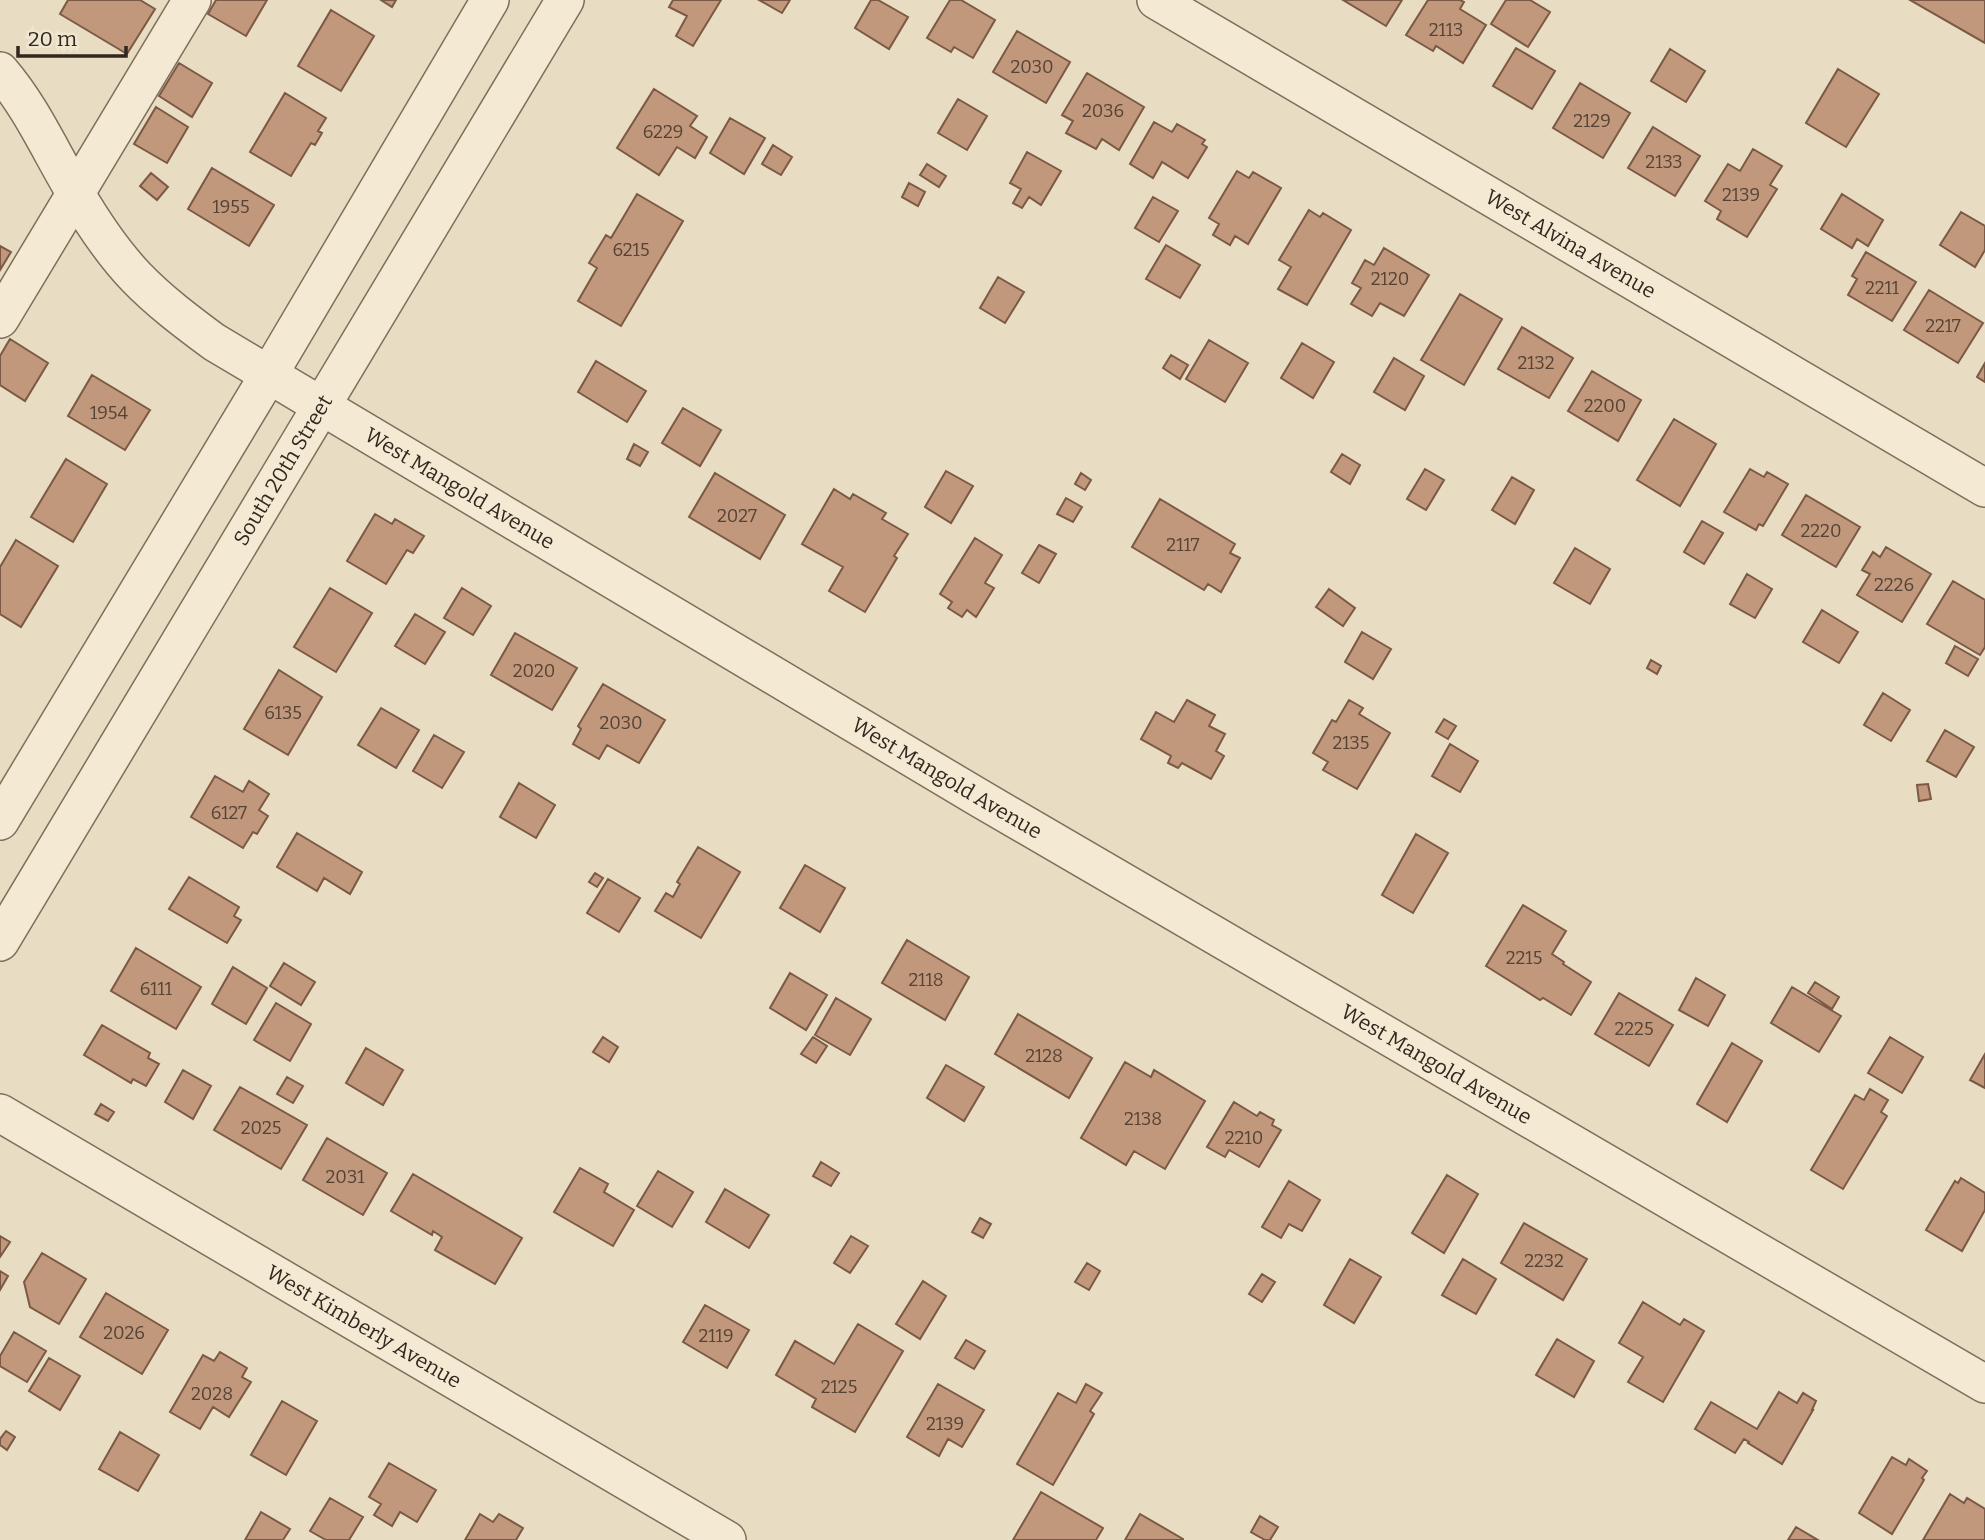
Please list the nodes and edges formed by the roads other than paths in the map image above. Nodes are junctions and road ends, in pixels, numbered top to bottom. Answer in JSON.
{"nodes":[{"id":1,"x":192,"y":0,"type":"edge"},
{"id":2,"x":490,"y":0,"type":"edge"},
{"id":3,"x":565,"y":0,"type":"edge"},
{"id":4,"x":1156,"y":0,"type":"edge"},
{"id":5,"x":0,"y":71,"type":"edge"},
{"id":6,"x":76,"y":194,"type":"junction"},
{"id":7,"x":0,"y":319,"type":"edge"},
{"id":8,"x":268,"y":376,"type":"junction"},
{"id":9,"x":320,"y":405,"type":"junction"},
{"id":10,"x":1985,"y":488,"type":"edge"},
{"id":11,"x":0,"y":821,"type":"edge"},
{"id":12,"x":0,"y":942,"type":"edge"},
{"id":13,"x":0,"y":1113,"type":"edge"},
{"id":14,"x":1985,"y":1384,"type":"edge"},
{"id":15,"x":727,"y":1540,"type":"edge"}],
"edges":[{"from":1,"to":6,"type":"street"},
{"from":2,"to":8,"type":"street"},
{"from":3,"to":9,"type":"street","name":"South 20th Street"},
{"from":4,"to":10,"type":"street","name":"West Alvina Avenue"},
{"from":5,"to":6,"type":"street","name":"West Mangold Avenue"},
{"from":6,"to":7,"type":"street"},
{"from":6,"to":8,"type":"street","name":"West Mangold Avenue"},
{"from":8,"to":9,"type":"street","name":"West Mangold Avenue"},
{"from":8,"to":11,"type":"street"},
{"from":9,"to":12,"type":"street","name":"South 20th Street"},
{"from":9,"to":14,"type":"street","name":"West Mangold Avenue"},
{"from":13,"to":15,"type":"street","name":"West Kimberly Avenue"}]}
